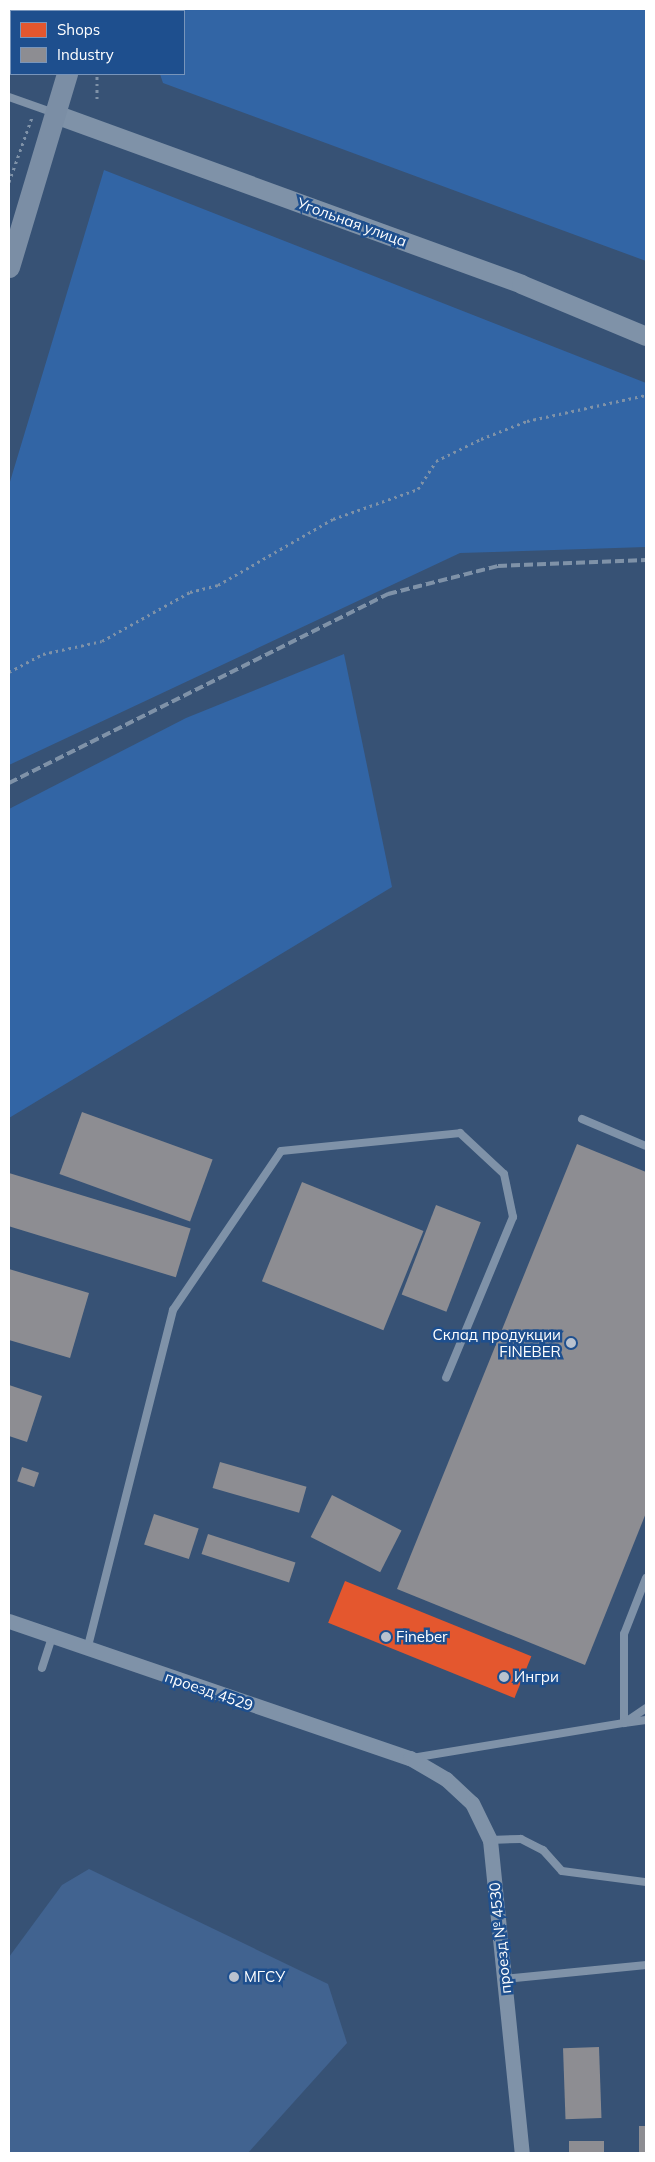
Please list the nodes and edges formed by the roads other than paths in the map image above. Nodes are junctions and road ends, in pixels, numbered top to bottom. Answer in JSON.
{"nodes":[{"id":1,"x":66,"y":75,"type":"edge"},
{"id":2,"x":9,"y":97,"type":"edge"},
{"id":3,"x":45,"y":111,"type":"junction"},
{"id":4,"x":9,"y":267,"type":"edge"},
{"id":5,"x":646,"y":336,"type":"edge"},
{"id":6,"x":582,"y":1119,"type":"dead end"},
{"id":7,"x":646,"y":1146,"type":"edge"},
{"id":8,"x":446,"y":1378,"type":"dead end"},
{"id":9,"x":646,"y":1578,"type":"edge"},
{"id":10,"x":9,"y":1621,"type":"edge"},
{"id":11,"x":52,"y":1637,"type":"junction"},
{"id":12,"x":87,"y":1650,"type":"junction"},
{"id":13,"x":42,"y":1668,"type":"dead end"},
{"id":14,"x":646,"y":1708,"type":"edge"},
{"id":15,"x":646,"y":1720,"type":"edge"},
{"id":16,"x":624,"y":1723,"type":"junction"},
{"id":17,"x":410,"y":1758,"type":"junction"},
{"id":18,"x":490,"y":1840,"type":"junction"},
{"id":19,"x":646,"y":1882,"type":"edge"},
{"id":20,"x":646,"y":1965,"type":"edge"},
{"id":21,"x":504,"y":1979,"type":"junction"},
{"id":22,"x":522,"y":2153,"type":"edge"}],
"edges":[{"from":1,"to":3,"type":"main road"},
{"from":2,"to":3,"type":"lane"},
{"from":3,"to":4,"type":"main road"},
{"from":3,"to":5,"type":"street","name":"Угольная улица"},
{"from":6,"to":7,"type":"lane"},
{"from":8,"to":12,"type":"lane"},
{"from":9,"to":16,"type":"lane"},
{"from":10,"to":11,"type":"street","name":"проезд 4529"},
{"from":11,"to":12,"type":"street","name":"проезд 4529"},
{"from":11,"to":13,"type":"lane"},
{"from":12,"to":17,"type":"street","name":"проезд 4529"},
{"from":14,"to":16,"type":"lane"},
{"from":15,"to":16,"type":"lane"},
{"from":16,"to":17,"type":"lane"},
{"from":17,"to":18,"type":"street","name":"проезд № 4530"},
{"from":18,"to":19,"type":"lane"},
{"from":18,"to":21,"type":"street","name":"проезд № 4530"},
{"from":20,"to":21,"type":"lane"},
{"from":21,"to":22,"type":"street","name":"проезд № 4530"}]}
